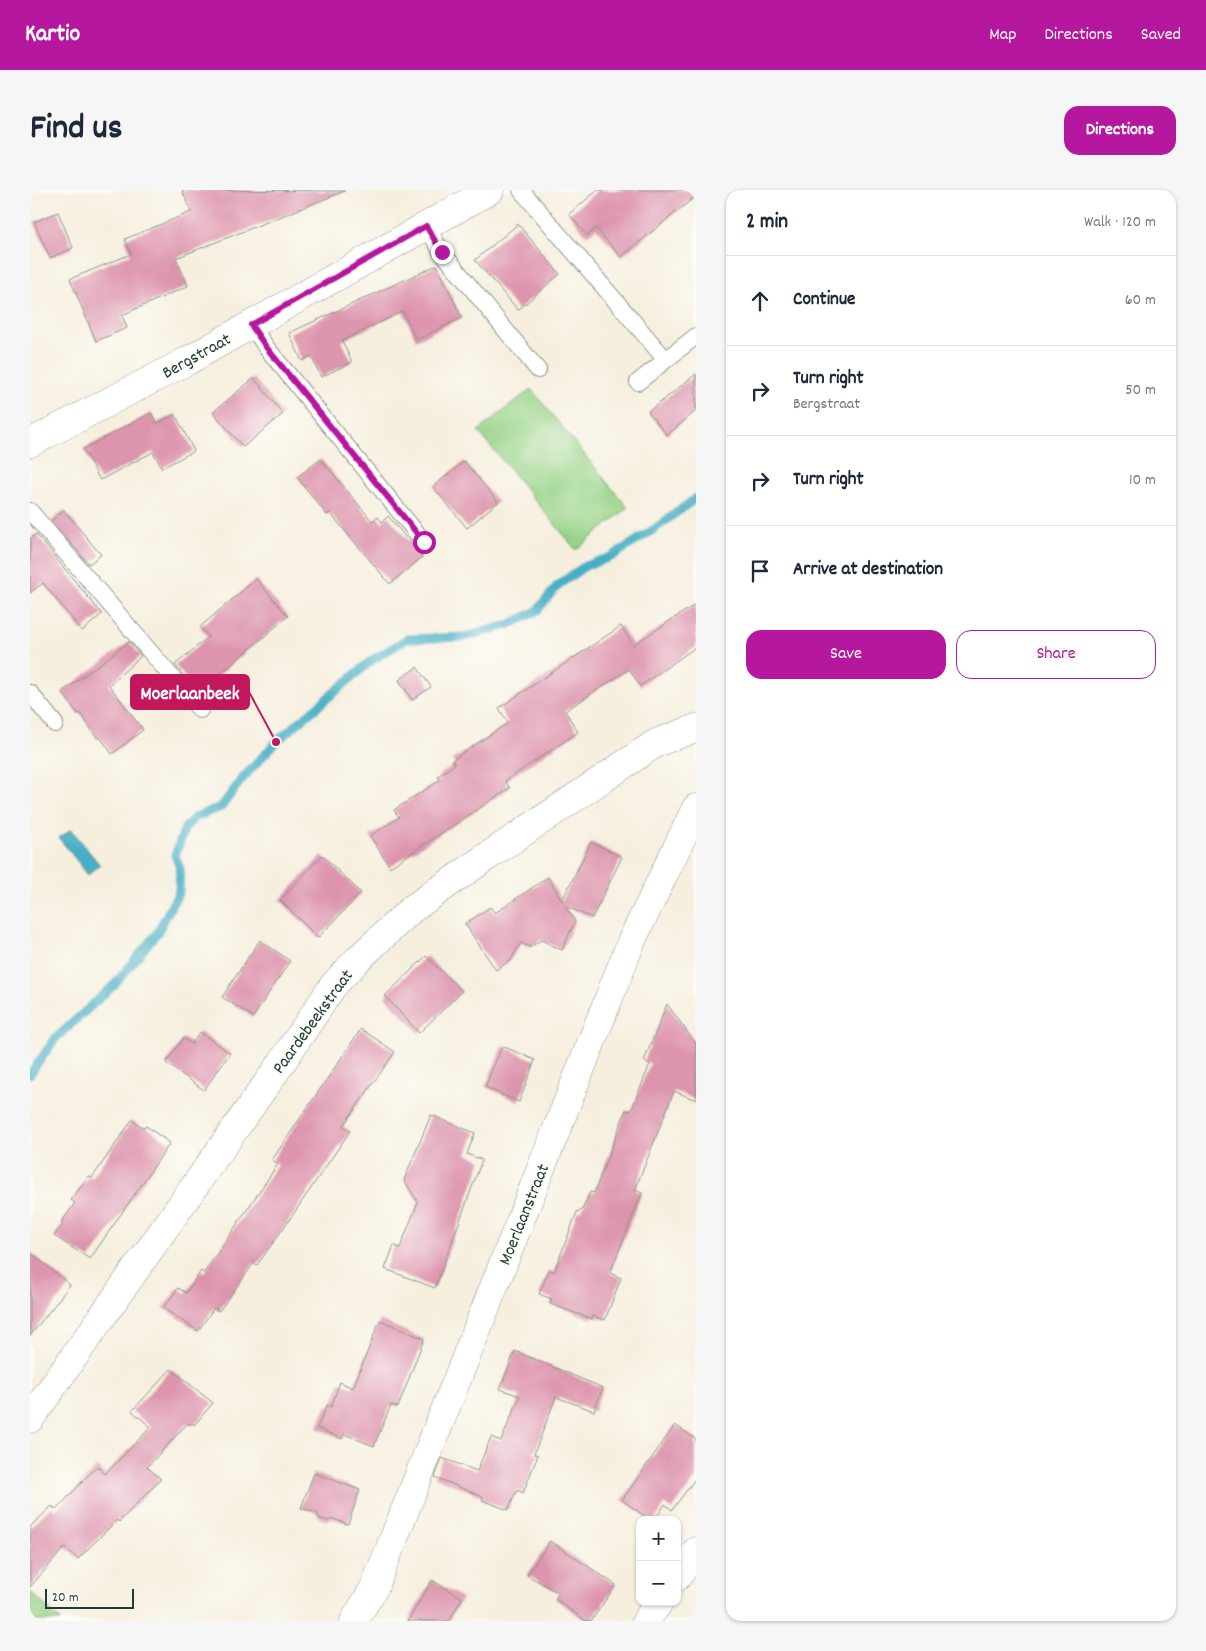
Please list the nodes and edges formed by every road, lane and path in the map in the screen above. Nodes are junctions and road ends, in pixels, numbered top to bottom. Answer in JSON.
{"nodes":[{"id":1,"x":490,"y":190,"type":"edge"},
{"id":2,"x":521,"y":190,"type":"edge"},
{"id":3,"x":426,"y":226,"type":"junction"},
{"id":4,"x":251,"y":325,"type":"junction"},
{"id":5,"x":696,"y":336,"type":"edge"},
{"id":6,"x":666,"y":360,"type":"junction"},
{"id":7,"x":538,"y":370,"type":"dead end"},
{"id":8,"x":638,"y":382,"type":"dead end"},
{"id":9,"x":30,"y":443,"type":"edge"},
{"id":10,"x":30,"y":511,"type":"edge"},
{"id":11,"x":424,"y":542,"type":"dead end"},
{"id":12,"x":30,"y":693,"type":"edge"},
{"id":13,"x":200,"y":710,"type":"dead end"},
{"id":14,"x":55,"y":724,"type":"dead end"},
{"id":15,"x":696,"y":728,"type":"edge"},
{"id":16,"x":696,"y":808,"type":"edge"},
{"id":17,"x":30,"y":1419,"type":"edge"},
{"id":18,"x":696,"y":1551,"type":"edge"},
{"id":19,"x":681,"y":1572,"type":"edge"},
{"id":20,"x":656,"y":1606,"type":"edge"},
{"id":21,"x":354,"y":1621,"type":"edge"},
{"id":22,"x":646,"y":1621,"type":"edge"}],
"edges":[{"from":1,"to":3,"type":"street","name":"Bergstraat"},
{"from":2,"to":6,"type":"lane"},
{"from":3,"to":4,"type":"street","name":"Bergstraat"},
{"from":3,"to":7,"type":"lane"},
{"from":4,"to":9,"type":"street","name":"Bergstraat"},
{"from":4,"to":11,"type":"lane"},
{"from":5,"to":6,"type":"lane"},
{"from":6,"to":8,"type":"lane"},
{"from":10,"to":13,"type":"lane"},
{"from":12,"to":14,"type":"lane"},
{"from":15,"to":17,"type":"street","name":"Paardebeekstraat"},
{"from":16,"to":21,"type":"street","name":"Moerlaanstraat"},
{"from":18,"to":19,"type":"street"},
{"from":20,"to":22,"type":"street"}]}
